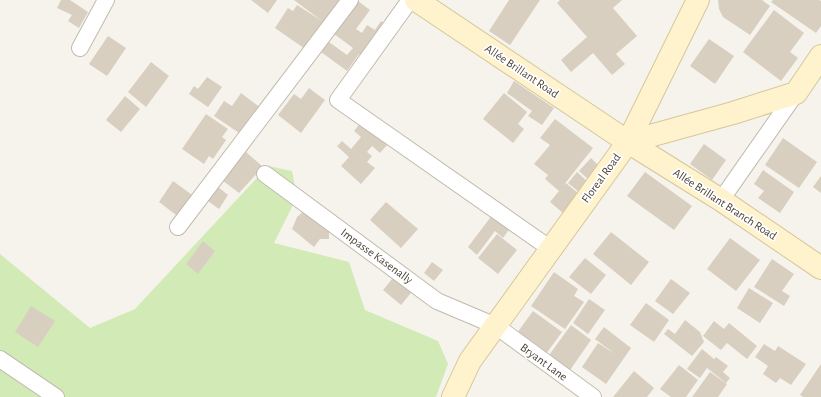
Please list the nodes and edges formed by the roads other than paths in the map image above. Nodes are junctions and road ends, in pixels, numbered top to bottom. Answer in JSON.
{"nodes":[{"id":1,"x":106,"y":0,"type":"edge"},
{"id":2,"x":350,"y":0,"type":"edge"},
{"id":3,"x":410,"y":0,"type":"edge"},
{"id":4,"x":416,"y":0,"type":"edge"},
{"id":5,"x":698,"y":0,"type":"edge"},
{"id":6,"x":80,"y":48,"type":"dead end"},
{"id":7,"x":821,"y":56,"type":"edge"},
{"id":8,"x":796,"y":93,"type":"junction"},
{"id":9,"x":628,"y":142,"type":"junction"},
{"id":10,"x":265,"y":174,"type":"dead end"},
{"id":11,"x":721,"y":200,"type":"junction"},
{"id":12,"x":178,"y":228,"type":"dead end"},
{"id":13,"x":551,"y":249,"type":"junction"},
{"id":14,"x":821,"y":268,"type":"edge"},
{"id":15,"x":496,"y":326,"type":"junction"},
{"id":16,"x":0,"y":359,"type":"edge"},
{"id":17,"x":56,"y":397,"type":"edge"},
{"id":18,"x":453,"y":397,"type":"edge"},
{"id":19,"x":593,"y":397,"type":"edge"}],
"edges":[{"from":1,"to":6,"type":"street"},
{"from":2,"to":12,"type":"street"},
{"from":3,"to":13,"type":"street"},
{"from":4,"to":9,"type":"main road","name":"Allée Brillant Road"},
{"from":5,"to":9,"type":"main road"},
{"from":7,"to":8,"type":"main road"},
{"from":8,"to":9,"type":"main road","name":"Floreal Road"},
{"from":8,"to":11,"type":"street"},
{"from":9,"to":11,"type":"main road","name":"Allée Brillant Branch Road"},
{"from":9,"to":13,"type":"main road","name":"Floreal Road"},
{"from":10,"to":15,"type":"street","name":"Impasse Kasenally"},
{"from":11,"to":14,"type":"main road","name":"Allée Brillant Branch Road"},
{"from":13,"to":15,"type":"main road","name":"Floreal Road"},
{"from":15,"to":18,"type":"main road","name":"Floreal Road"},
{"from":15,"to":19,"type":"street","name":"Bryant Lane"},
{"from":16,"to":17,"type":"street"}]}
